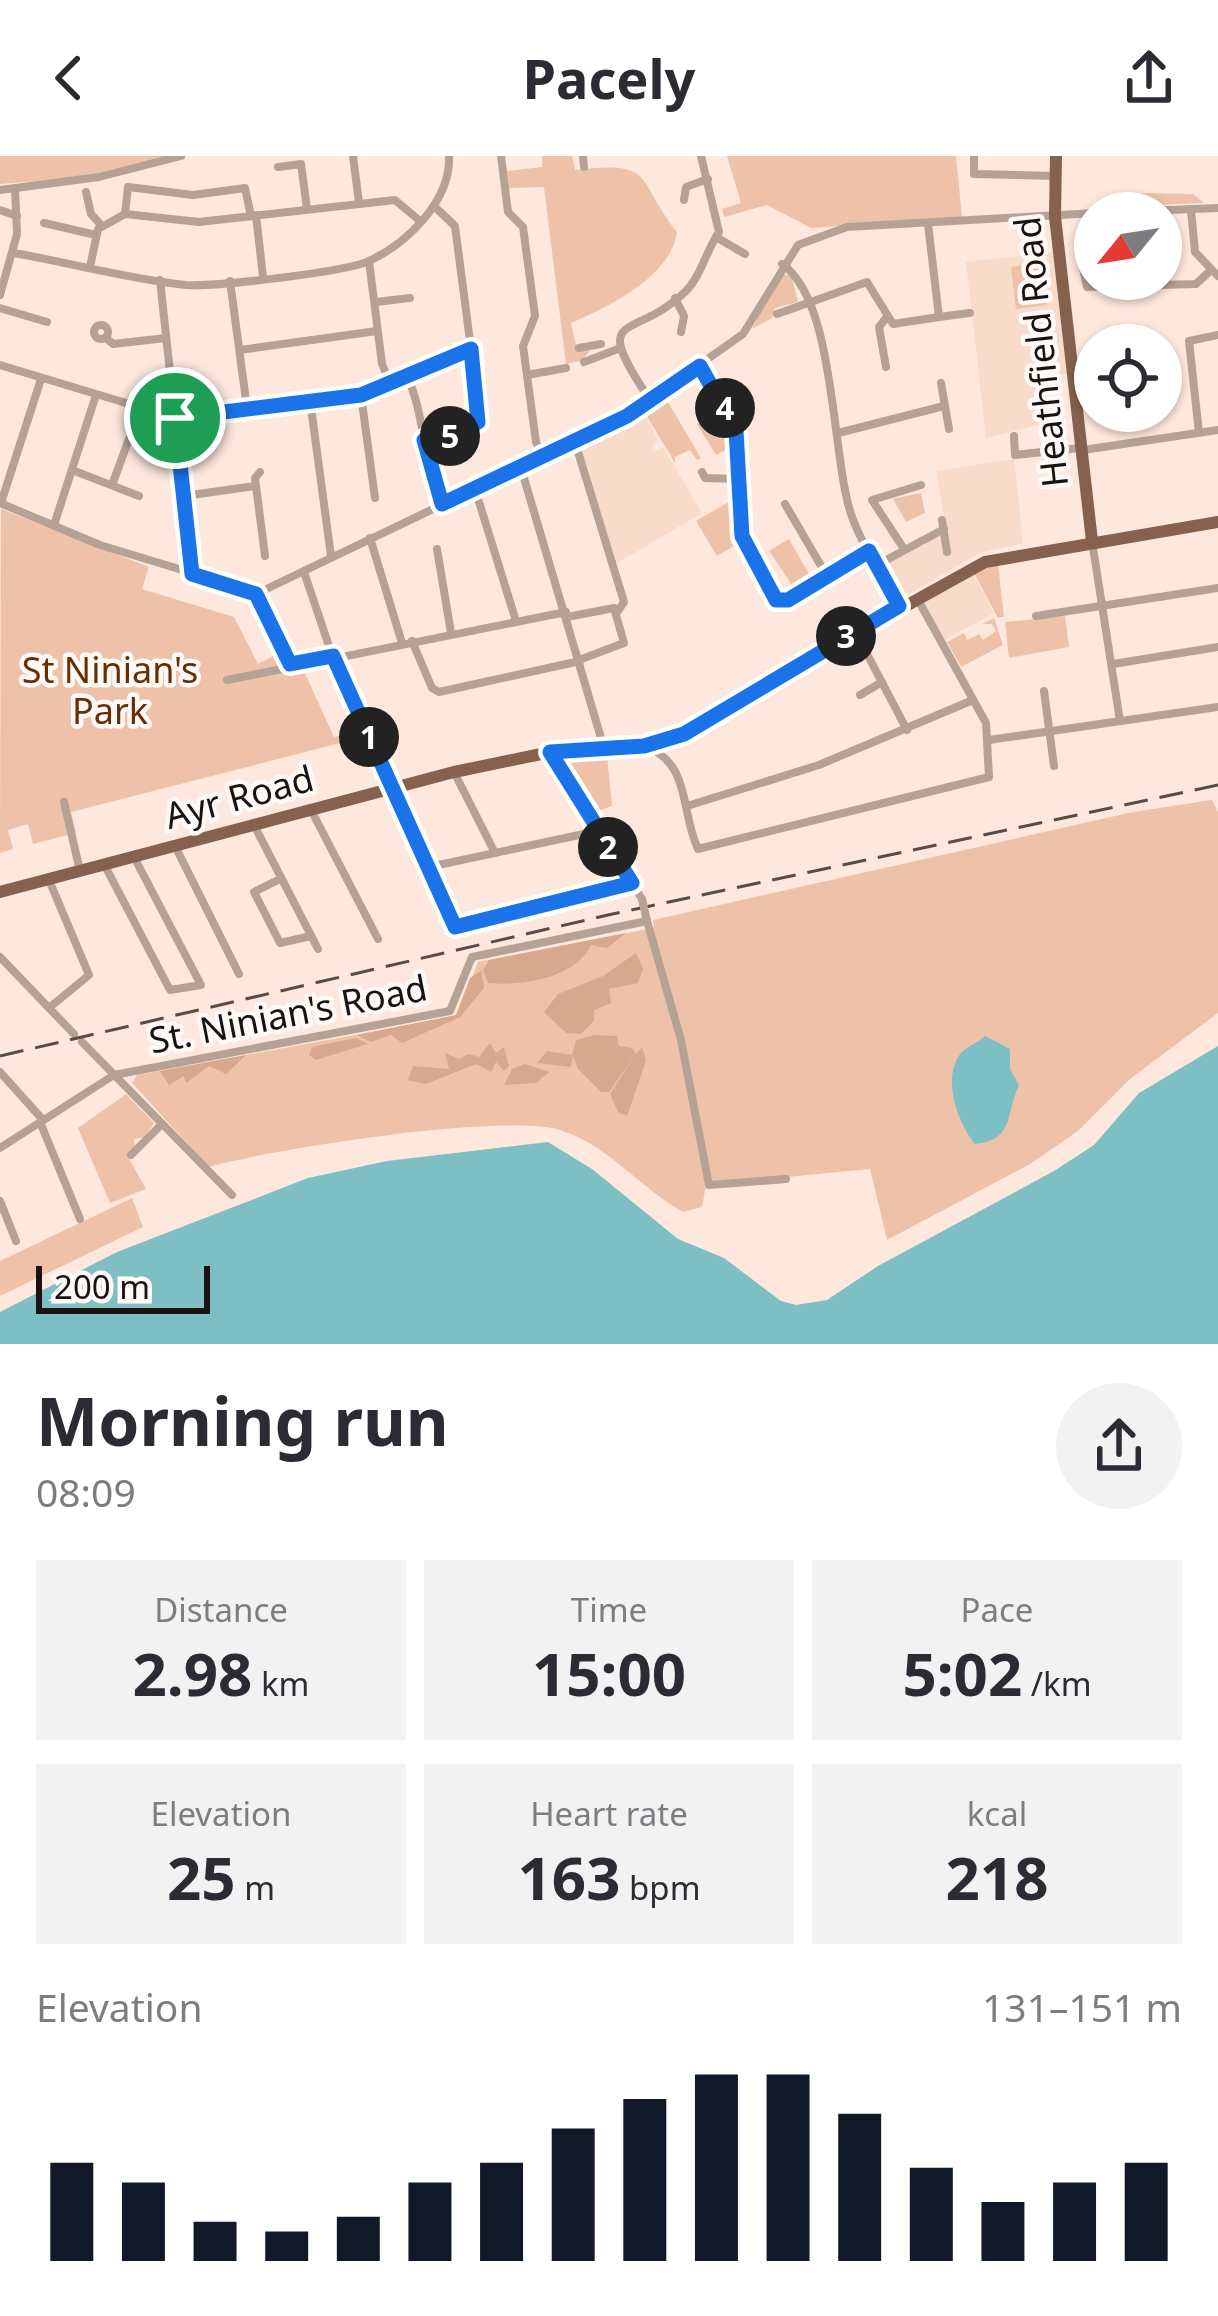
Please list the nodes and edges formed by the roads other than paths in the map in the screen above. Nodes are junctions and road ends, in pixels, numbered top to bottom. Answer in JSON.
{"nodes":[{"id":1,"x":182,"y":156,"type":"edge"},
{"id":2,"x":353,"y":156,"type":"edge"},
{"id":3,"x":449,"y":156,"type":"edge"},
{"id":4,"x":501,"y":156,"type":"edge"},
{"id":5,"x":584,"y":156,"type":"edge"},
{"id":6,"x":701,"y":156,"type":"edge"},
{"id":7,"x":974,"y":156,"type":"edge"},
{"id":8,"x":1056,"y":156,"type":"edge"},
{"id":9,"x":278,"y":167,"type":"dead end"},
{"id":10,"x":584,"y":167,"type":"dead end"},
{"id":11,"x":1056,"y":176,"type":"junction"},
{"id":12,"x":708,"y":179,"type":"junction"},
{"id":13,"x":15,"y":189,"type":"junction"},
{"id":14,"x":0,"y":190,"type":"edge"},
{"id":15,"x":87,"y":192,"type":"dead end"},
{"id":16,"x":684,"y":200,"type":"dead end"},
{"id":17,"x":359,"y":203,"type":"junction"},
{"id":18,"x":434,"y":206,"type":"junction"},
{"id":19,"x":1218,"y":208,"type":"edge"},
{"id":20,"x":307,"y":209,"type":"junction"},
{"id":21,"x":0,"y":210,"type":"edge"},
{"id":22,"x":1182,"y":210,"type":"edge"},
{"id":23,"x":1191,"y":210,"type":"junction"},
{"id":24,"x":125,"y":214,"type":"junction"},
{"id":25,"x":1074,"y":215,"type":"edge"},
{"id":26,"x":17,"y":216,"type":"junction"},
{"id":27,"x":254,"y":216,"type":"junction"},
{"id":28,"x":1055,"y":217,"type":"junction"},
{"id":29,"x":420,"y":221,"type":"junction"},
{"id":30,"x":44,"y":224,"type":"dead end"},
{"id":31,"x":928,"y":224,"type":"junction"},
{"id":32,"x":101,"y":225,"type":"junction"},
{"id":33,"x":96,"y":235,"type":"junction"},
{"id":34,"x":715,"y":237,"type":"junction"},
{"id":35,"x":14,"y":253,"type":"junction"},
{"id":36,"x":746,"y":254,"type":"dead end"},
{"id":37,"x":369,"y":262,"type":"junction"},
{"id":38,"x":782,"y":264,"type":"junction"},
{"id":39,"x":90,"y":266,"type":"junction"},
{"id":40,"x":1214,"y":274,"type":"edge"},
{"id":41,"x":263,"y":277,"type":"junction"},
{"id":42,"x":160,"y":280,"type":"junction"},
{"id":43,"x":230,"y":280,"type":"junction"},
{"id":44,"x":1182,"y":284,"type":"edge"},
{"id":45,"x":0,"y":296,"type":"edge"},
{"id":46,"x":410,"y":298,"type":"dead end"},
{"id":47,"x":675,"y":298,"type":"junction"},
{"id":48,"x":806,"y":301,"type":"junction"},
{"id":49,"x":375,"y":302,"type":"junction"},
{"id":50,"x":0,"y":308,"type":"edge"},
{"id":51,"x":970,"y":313,"type":"dead end"},
{"id":52,"x":777,"y":314,"type":"dead end"},
{"id":53,"x":939,"y":317,"type":"junction"},
{"id":54,"x":886,"y":318,"type":"junction"},
{"id":55,"x":47,"y":322,"type":"dead end"},
{"id":56,"x":376,"y":331,"type":"junction"},
{"id":57,"x":681,"y":332,"type":"dead end"},
{"id":58,"x":1218,"y":335,"type":"edge"},
{"id":59,"x":106,"y":338,"type":"dead end"},
{"id":60,"x":166,"y":338,"type":"junction"},
{"id":61,"x":579,"y":348,"type":"dead end"},
{"id":62,"x":471,"y":349,"type":"junction"},
{"id":63,"x":240,"y":350,"type":"junction"},
{"id":64,"x":618,"y":350,"type":"junction"},
{"id":65,"x":0,"y":365,"type":"edge"},
{"id":66,"x":700,"y":366,"type":"junction"},
{"id":67,"x":886,"y":367,"type":"dead end"},
{"id":68,"x":566,"y":368,"type":"dead end"},
{"id":69,"x":527,"y":375,"type":"junction"},
{"id":70,"x":407,"y":376,"type":"junction"},
{"id":71,"x":41,"y":379,"type":"junction"},
{"id":72,"x":941,"y":382,"type":"dead end"},
{"id":73,"x":390,"y":383,"type":"junction"},
{"id":74,"x":96,"y":395,"type":"junction"},
{"id":75,"x":361,"y":395,"type":"junction"},
{"id":76,"x":173,"y":399,"type":"junction"},
{"id":77,"x":310,"y":400,"type":"junction"},
{"id":78,"x":650,"y":400,"type":"junction"},
{"id":79,"x":944,"y":406,"type":"junction"},
{"id":80,"x":247,"y":408,"type":"junction"},
{"id":81,"x":175,"y":418,"type":"junction"},
{"id":82,"x":949,"y":429,"type":"dead end"},
{"id":83,"x":1218,"y":430,"type":"edge"},
{"id":84,"x":838,"y":433,"type":"junction"},
{"id":85,"x":1199,"y":433,"type":"junction"},
{"id":86,"x":1014,"y":436,"type":"dead end"},
{"id":87,"x":129,"y":439,"type":"dead end"},
{"id":88,"x":424,"y":440,"type":"junction"},
{"id":89,"x":575,"y":442,"type":"junction"},
{"id":90,"x":1081,"y":449,"type":"junction"},
{"id":91,"x":543,"y":458,"type":"junction"},
{"id":92,"x":521,"y":468,"type":"junction"},
{"id":93,"x":72,"y":470,"type":"junction"},
{"id":94,"x":260,"y":472,"type":"dead end"},
{"id":95,"x":702,"y":472,"type":"dead end"},
{"id":96,"x":739,"y":479,"type":"junction"},
{"id":97,"x":112,"y":485,"type":"junction"},
{"id":98,"x":921,"y":485,"type":"dead end"},
{"id":99,"x":255,"y":486,"type":"junction"},
{"id":100,"x":475,"y":489,"type":"junction"},
{"id":101,"x":139,"y":496,"type":"dead end"},
{"id":102,"x":184,"y":496,"type":"junction"},
{"id":103,"x":375,"y":498,"type":"dead end"},
{"id":104,"x":0,"y":503,"type":"edge"},
{"id":105,"x":442,"y":504,"type":"junction"},
{"id":106,"x":785,"y":504,"type":"dead end"},
{"id":107,"x":1218,"y":522,"type":"edge"},
{"id":108,"x":54,"y":525,"type":"junction"},
{"id":109,"x":370,"y":538,"type":"junction"},
{"id":110,"x":1092,"y":541,"type":"junction"},
{"id":111,"x":904,"y":549,"type":"junction"},
{"id":112,"x":869,"y":551,"type":"junction"},
{"id":113,"x":947,"y":552,"type":"dead end"},
{"id":114,"x":436,"y":554,"type":"dead end"},
{"id":115,"x":265,"y":556,"type":"dead end"},
{"id":116,"x":332,"y":556,"type":"junction"},
{"id":117,"x":877,"y":565,"type":"junction"},
{"id":118,"x":304,"y":572,"type":"junction"},
{"id":119,"x":192,"y":574,"type":"junction"},
{"id":120,"x":826,"y":576,"type":"junction"},
{"id":121,"x":1218,"y":587,"type":"edge"},
{"id":122,"x":256,"y":594,"type":"junction"},
{"id":123,"x":917,"y":596,"type":"junction"},
{"id":124,"x":1102,"y":605,"type":"junction"},
{"id":125,"x":899,"y":606,"type":"junction"},
{"id":126,"x":618,"y":611,"type":"junction"},
{"id":127,"x":566,"y":614,"type":"junction"},
{"id":128,"x":1036,"y":616,"type":"dead end"},
{"id":129,"x":516,"y":621,"type":"junction"},
{"id":130,"x":855,"y":631,"type":"junction"},
{"id":131,"x":451,"y":633,"type":"junction"},
{"id":132,"x":407,"y":642,"type":"junction"},
{"id":133,"x":1218,"y":647,"type":"edge"},
{"id":134,"x":333,"y":656,"type":"junction"},
{"id":135,"x":580,"y":661,"type":"junction"},
{"id":136,"x":290,"y":664,"type":"junction"},
{"id":137,"x":1113,"y":664,"type":"junction"},
{"id":138,"x":226,"y":680,"type":"dead end"},
{"id":139,"x":882,"y":682,"type":"junction"},
{"id":140,"x":1044,"y":691,"type":"dead end"},
{"id":141,"x":860,"y":695,"type":"dead end"},
{"id":142,"x":974,"y":700,"type":"junction"},
{"id":143,"x":1218,"y":707,"type":"edge"},
{"id":144,"x":1120,"y":722,"type":"junction"},
{"id":145,"x":907,"y":730,"type":"junction"},
{"id":146,"x":1050,"y":733,"type":"junction"},
{"id":147,"x":676,"y":737,"type":"junction"},
{"id":148,"x":989,"y":740,"type":"junction"},
{"id":149,"x":644,"y":746,"type":"junction"},
{"id":150,"x":604,"y":750,"type":"junction"},
{"id":151,"x":550,"y":752,"type":"junction"},
{"id":152,"x":667,"y":758,"type":"junction"},
{"id":153,"x":1054,"y":766,"type":"dead end"},
{"id":154,"x":454,"y":772,"type":"junction"},
{"id":155,"x":393,"y":787,"type":"junction"},
{"id":156,"x":64,"y":802,"type":"dead end"},
{"id":157,"x":687,"y":806,"type":"junction"},
{"id":158,"x":310,"y":808,"type":"junction"},
{"id":159,"x":253,"y":823,"type":"junction"},
{"id":160,"x":598,"y":831,"type":"junction"},
{"id":161,"x":175,"y":846,"type":"junction"},
{"id":162,"x":495,"y":853,"type":"junction"},
{"id":163,"x":134,"y":857,"type":"junction"},
{"id":164,"x":104,"y":865,"type":"junction"},
{"id":165,"x":429,"y":867,"type":"junction"},
{"id":166,"x":80,"y":871,"type":"junction"},
{"id":167,"x":280,"y":878,"type":"junction"},
{"id":168,"x":49,"y":879,"type":"junction"},
{"id":169,"x":632,"y":883,"type":"junction"},
{"id":170,"x":0,"y":892,"type":"edge"},
{"id":171,"x":647,"y":921,"type":"junction"},
{"id":172,"x":310,"y":936,"type":"junction"},
{"id":173,"x":378,"y":940,"type":"dead end"},
{"id":174,"x":318,"y":949,"type":"dead end"},
{"id":175,"x":0,"y":957,"type":"edge"},
{"id":176,"x":239,"y":974,"type":"dead end"},
{"id":177,"x":50,"y":1008,"type":"junction"},
{"id":178,"x":74,"y":1034,"type":"dead end"},
{"id":179,"x":82,"y":1042,"type":"dead end"},
{"id":180,"x":0,"y":1072,"type":"edge"},
{"id":181,"x":114,"y":1075,"type":"junction"},
{"id":182,"x":41,"y":1121,"type":"junction"},
{"id":183,"x":162,"y":1124,"type":"junction"},
{"id":184,"x":0,"y":1148,"type":"edge"},
{"id":185,"x":131,"y":1155,"type":"dead end"},
{"id":186,"x":785,"y":1179,"type":"dead end"},
{"id":187,"x":232,"y":1195,"type":"dead end"},
{"id":188,"x":0,"y":1201,"type":"edge"},
{"id":189,"x":80,"y":1219,"type":"dead end"},
{"id":190,"x":16,"y":1241,"type":"dead end"}],
"edges":[{"from":1,"to":13,"type":"street"},
{"from":2,"to":17,"type":"street"},
{"from":3,"to":18,"type":"street"},
{"from":4,"to":69,"type":"street"},
{"from":5,"to":10,"type":"street"},
{"from":6,"to":12,"type":"street"},
{"from":7,"to":11,"type":"street"},
{"from":8,"to":11,"type":"main road","name":"Heathfield Road"},
{"from":9,"to":20,"type":"street"},
{"from":11,"to":28,"type":"main road","name":"Heathfield Road"},
{"from":12,"to":16,"type":"street"},
{"from":12,"to":34,"type":"street"},
{"from":13,"to":14,"type":"street"},
{"from":13,"to":26,"type":"street"},
{"from":15,"to":32,"type":"street"},
{"from":17,"to":20,"type":"street"},
{"from":17,"to":29,"type":"street"},
{"from":18,"to":29,"type":"street"},
{"from":18,"to":62,"type":"street"},
{"from":19,"to":23,"type":"street"},
{"from":20,"to":27,"type":"street"},
{"from":21,"to":26,"type":"street"},
{"from":22,"to":23,"type":"street"},
{"from":23,"to":40,"type":"street"},
{"from":24,"to":27,"type":"street"},
{"from":24,"to":27,"type":"street"},
{"from":24,"to":32,"type":"street"},
{"from":25,"to":28,"type":"street"},
{"from":26,"to":35,"type":"street"},
{"from":27,"to":41,"type":"street"},
{"from":28,"to":31,"type":"street"},
{"from":28,"to":90,"type":"main road","name":"Heathfield Road"},
{"from":29,"to":37,"type":"street"},
{"from":30,"to":33,"type":"street"},
{"from":31,"to":38,"type":"street"},
{"from":31,"to":53,"type":"street"},
{"from":32,"to":33,"type":"street"},
{"from":33,"to":39,"type":"street"},
{"from":34,"to":36,"type":"street"},
{"from":34,"to":47,"type":"street"},
{"from":35,"to":39,"type":"street"},
{"from":35,"to":45,"type":"street"},
{"from":37,"to":41,"type":"street"},
{"from":37,"to":49,"type":"street"},
{"from":38,"to":48,"type":"street"},
{"from":38,"to":66,"type":"street"},
{"from":39,"to":42,"type":"street"},
{"from":40,"to":44,"type":"street"},
{"from":41,"to":43,"type":"street"},
{"from":42,"to":43,"type":"street"},
{"from":42,"to":60,"type":"street"},
{"from":43,"to":63,"type":"street"},
{"from":46,"to":49,"type":"street"},
{"from":47,"to":57,"type":"street"},
{"from":47,"to":64,"type":"street"},
{"from":48,"to":52,"type":"street"},
{"from":48,"to":54,"type":"street"},
{"from":48,"to":84,"type":"street"},
{"from":49,"to":56,"type":"street"},
{"from":50,"to":55,"type":"street"},
{"from":51,"to":53,"type":"street"},
{"from":53,"to":54,"type":"street"},
{"from":54,"to":67,"type":"street"},
{"from":56,"to":63,"type":"street"},
{"from":56,"to":73,"type":"street"},
{"from":58,"to":85,"type":"street"},
{"from":59,"to":60,"type":"street"},
{"from":60,"to":76,"type":"street"},
{"from":61,"to":64,"type":"street"},
{"from":62,"to":70,"type":"street"},
{"from":62,"to":88,"type":"street"},
{"from":63,"to":80,"type":"street"},
{"from":64,"to":78,"type":"street"},
{"from":65,"to":71,"type":"street"},
{"from":66,"to":78,"type":"street"},
{"from":66,"to":96,"type":"street"},
{"from":68,"to":69,"type":"street"},
{"from":69,"to":91,"type":"street"},
{"from":70,"to":73,"type":"street"},
{"from":70,"to":88,"type":"street"},
{"from":71,"to":74,"type":"street"},
{"from":71,"to":104,"type":"street"},
{"from":72,"to":79,"type":"street"},
{"from":73,"to":75,"type":"street"},
{"from":74,"to":76,"type":"street"},
{"from":74,"to":93,"type":"street"},
{"from":75,"to":77,"type":"street"},
{"from":75,"to":103,"type":"street"},
{"from":76,"to":81,"type":"street"},
{"from":77,"to":80,"type":"street"},
{"from":77,"to":116,"type":"street"},
{"from":78,"to":89,"type":"street"},
{"from":79,"to":82,"type":"street"},
{"from":79,"to":84,"type":"street"},
{"from":80,"to":81,"type":"street"},
{"from":81,"to":102,"type":"street"},
{"from":83,"to":85,"type":"street"},
{"from":84,"to":112,"type":"street"},
{"from":85,"to":90,"type":"street"},
{"from":86,"to":90,"type":"street"},
{"from":87,"to":97,"type":"street"},
{"from":88,"to":105,"type":"street"},
{"from":89,"to":91,"type":"street"},
{"from":89,"to":126,"type":"street"},
{"from":90,"to":110,"type":"main road","name":"Heathfield Road"},
{"from":91,"to":92,"type":"street"},
{"from":92,"to":100,"type":"street"},
{"from":92,"to":127,"type":"street"},
{"from":93,"to":97,"type":"street"},
{"from":93,"to":108,"type":"street"},
{"from":94,"to":99,"type":"street"},
{"from":95,"to":96,"type":"street"},
{"from":96,"to":120,"type":"street"},
{"from":97,"to":101,"type":"street"},
{"from":98,"to":111,"type":"street"},
{"from":99,"to":102,"type":"street"},
{"from":99,"to":115,"type":"street"},
{"from":100,"to":105,"type":"street"},
{"from":100,"to":129,"type":"street"},
{"from":102,"to":119,"type":"street"},
{"from":104,"to":108,"type":"street"},
{"from":105,"to":109,"type":"street"},
{"from":106,"to":120,"type":"street"},
{"from":107,"to":110,"type":"main road","name":"Ayr Road"},
{"from":108,"to":119,"type":"street"},
{"from":109,"to":116,"type":"street"},
{"from":109,"to":132,"type":"street"},
{"from":110,"to":123,"type":"main road","name":"Ayr Road"},
{"from":110,"to":124,"type":"street"},
{"from":111,"to":113,"type":"street"},
{"from":111,"to":117,"type":"street"},
{"from":112,"to":117,"type":"street"},
{"from":112,"to":120,"type":"street"},
{"from":114,"to":131,"type":"street"},
{"from":116,"to":118,"type":"street"},
{"from":117,"to":125,"type":"street"},
{"from":118,"to":122,"type":"street"},
{"from":118,"to":134,"type":"street"},
{"from":119,"to":122,"type":"street"},
{"from":121,"to":124,"type":"street"},
{"from":122,"to":136,"type":"street"},
{"from":123,"to":125,"type":"main road","name":"Ayr Road"},
{"from":123,"to":142,"type":"street"},
{"from":124,"to":128,"type":"street"},
{"from":124,"to":137,"type":"street"},
{"from":125,"to":130,"type":"main road","name":"Ayr Road"},
{"from":126,"to":127,"type":"street"},
{"from":126,"to":135,"type":"street"},
{"from":127,"to":129,"type":"street"},
{"from":127,"to":135,"type":"street"},
{"from":129,"to":131,"type":"street"},
{"from":130,"to":139,"type":"street"},
{"from":130,"to":147,"type":"main road","name":"Ayr Road"},
{"from":131,"to":132,"type":"street"},
{"from":132,"to":134,"type":"street"},
{"from":132,"to":135,"type":"street"},
{"from":133,"to":137,"type":"street"},
{"from":134,"to":136,"type":"street"},
{"from":134,"to":155,"type":"street"},
{"from":135,"to":150,"type":"street"},
{"from":136,"to":138,"type":"street"},
{"from":137,"to":144,"type":"street"},
{"from":139,"to":141,"type":"street"},
{"from":139,"to":145,"type":"street"},
{"from":140,"to":146,"type":"street"},
{"from":142,"to":145,"type":"street"},
{"from":142,"to":148,"type":"street"},
{"from":143,"to":144,"type":"street"},
{"from":144,"to":146,"type":"street"},
{"from":145,"to":157,"type":"street"},
{"from":146,"to":148,"type":"street"},
{"from":146,"to":153,"type":"street"},
{"from":147,"to":149,"type":"main road","name":"Ayr Road"},
{"from":147,"to":152,"type":"street"},
{"from":148,"to":157,"type":"street"},
{"from":149,"to":150,"type":"main road","name":"Ayr Road"},
{"from":149,"to":152,"type":"street"},
{"from":150,"to":151,"type":"main road","name":"Ayr Road"},
{"from":151,"to":154,"type":"main road","name":"Ayr Road"},
{"from":151,"to":160,"type":"street"},
{"from":152,"to":157,"type":"street"},
{"from":154,"to":155,"type":"main road","name":"Ayr Road"},
{"from":154,"to":162,"type":"street"},
{"from":155,"to":158,"type":"main road","name":"Ayr Road"},
{"from":155,"to":165,"type":"street"},
{"from":156,"to":166,"type":"street"},
{"from":158,"to":159,"type":"main road","name":"Ayr Road"},
{"from":158,"to":173,"type":"street"},
{"from":159,"to":161,"type":"main road","name":"Ayr Road"},
{"from":159,"to":167,"type":"street"},
{"from":160,"to":162,"type":"street"},
{"from":160,"to":169,"type":"street"},
{"from":161,"to":163,"type":"main road","name":"Ayr Road"},
{"from":161,"to":176,"type":"street"},
{"from":162,"to":165,"type":"street"},
{"from":163,"to":164,"type":"main road","name":"Ayr Road"},
{"from":163,"to":164,"type":"street"},
{"from":164,"to":166,"type":"main road","name":"Ayr Road"},
{"from":165,"to":169,"type":"street"},
{"from":166,"to":168,"type":"main road","name":"Ayr Road"},
{"from":167,"to":172,"type":"street"},
{"from":167,"to":172,"type":"street"},
{"from":168,"to":170,"type":"main road","name":"Ayr Road"},
{"from":168,"to":177,"type":"street"},
{"from":169,"to":171,"type":"street","bridge":true},
{"from":171,"to":181,"type":"street","name":"St. Ninian's Road"},
{"from":171,"to":186,"type":"street"},
{"from":172,"to":174,"type":"street"},
{"from":175,"to":177,"type":"street"},
{"from":177,"to":178,"type":"street"},
{"from":179,"to":181,"type":"street"},
{"from":180,"to":182,"type":"street"},
{"from":181,"to":182,"type":"street"},
{"from":181,"to":183,"type":"street"},
{"from":182,"to":184,"type":"street"},
{"from":182,"to":189,"type":"street"},
{"from":183,"to":185,"type":"street"},
{"from":183,"to":187,"type":"street"},
{"from":188,"to":190,"type":"street"}]}
